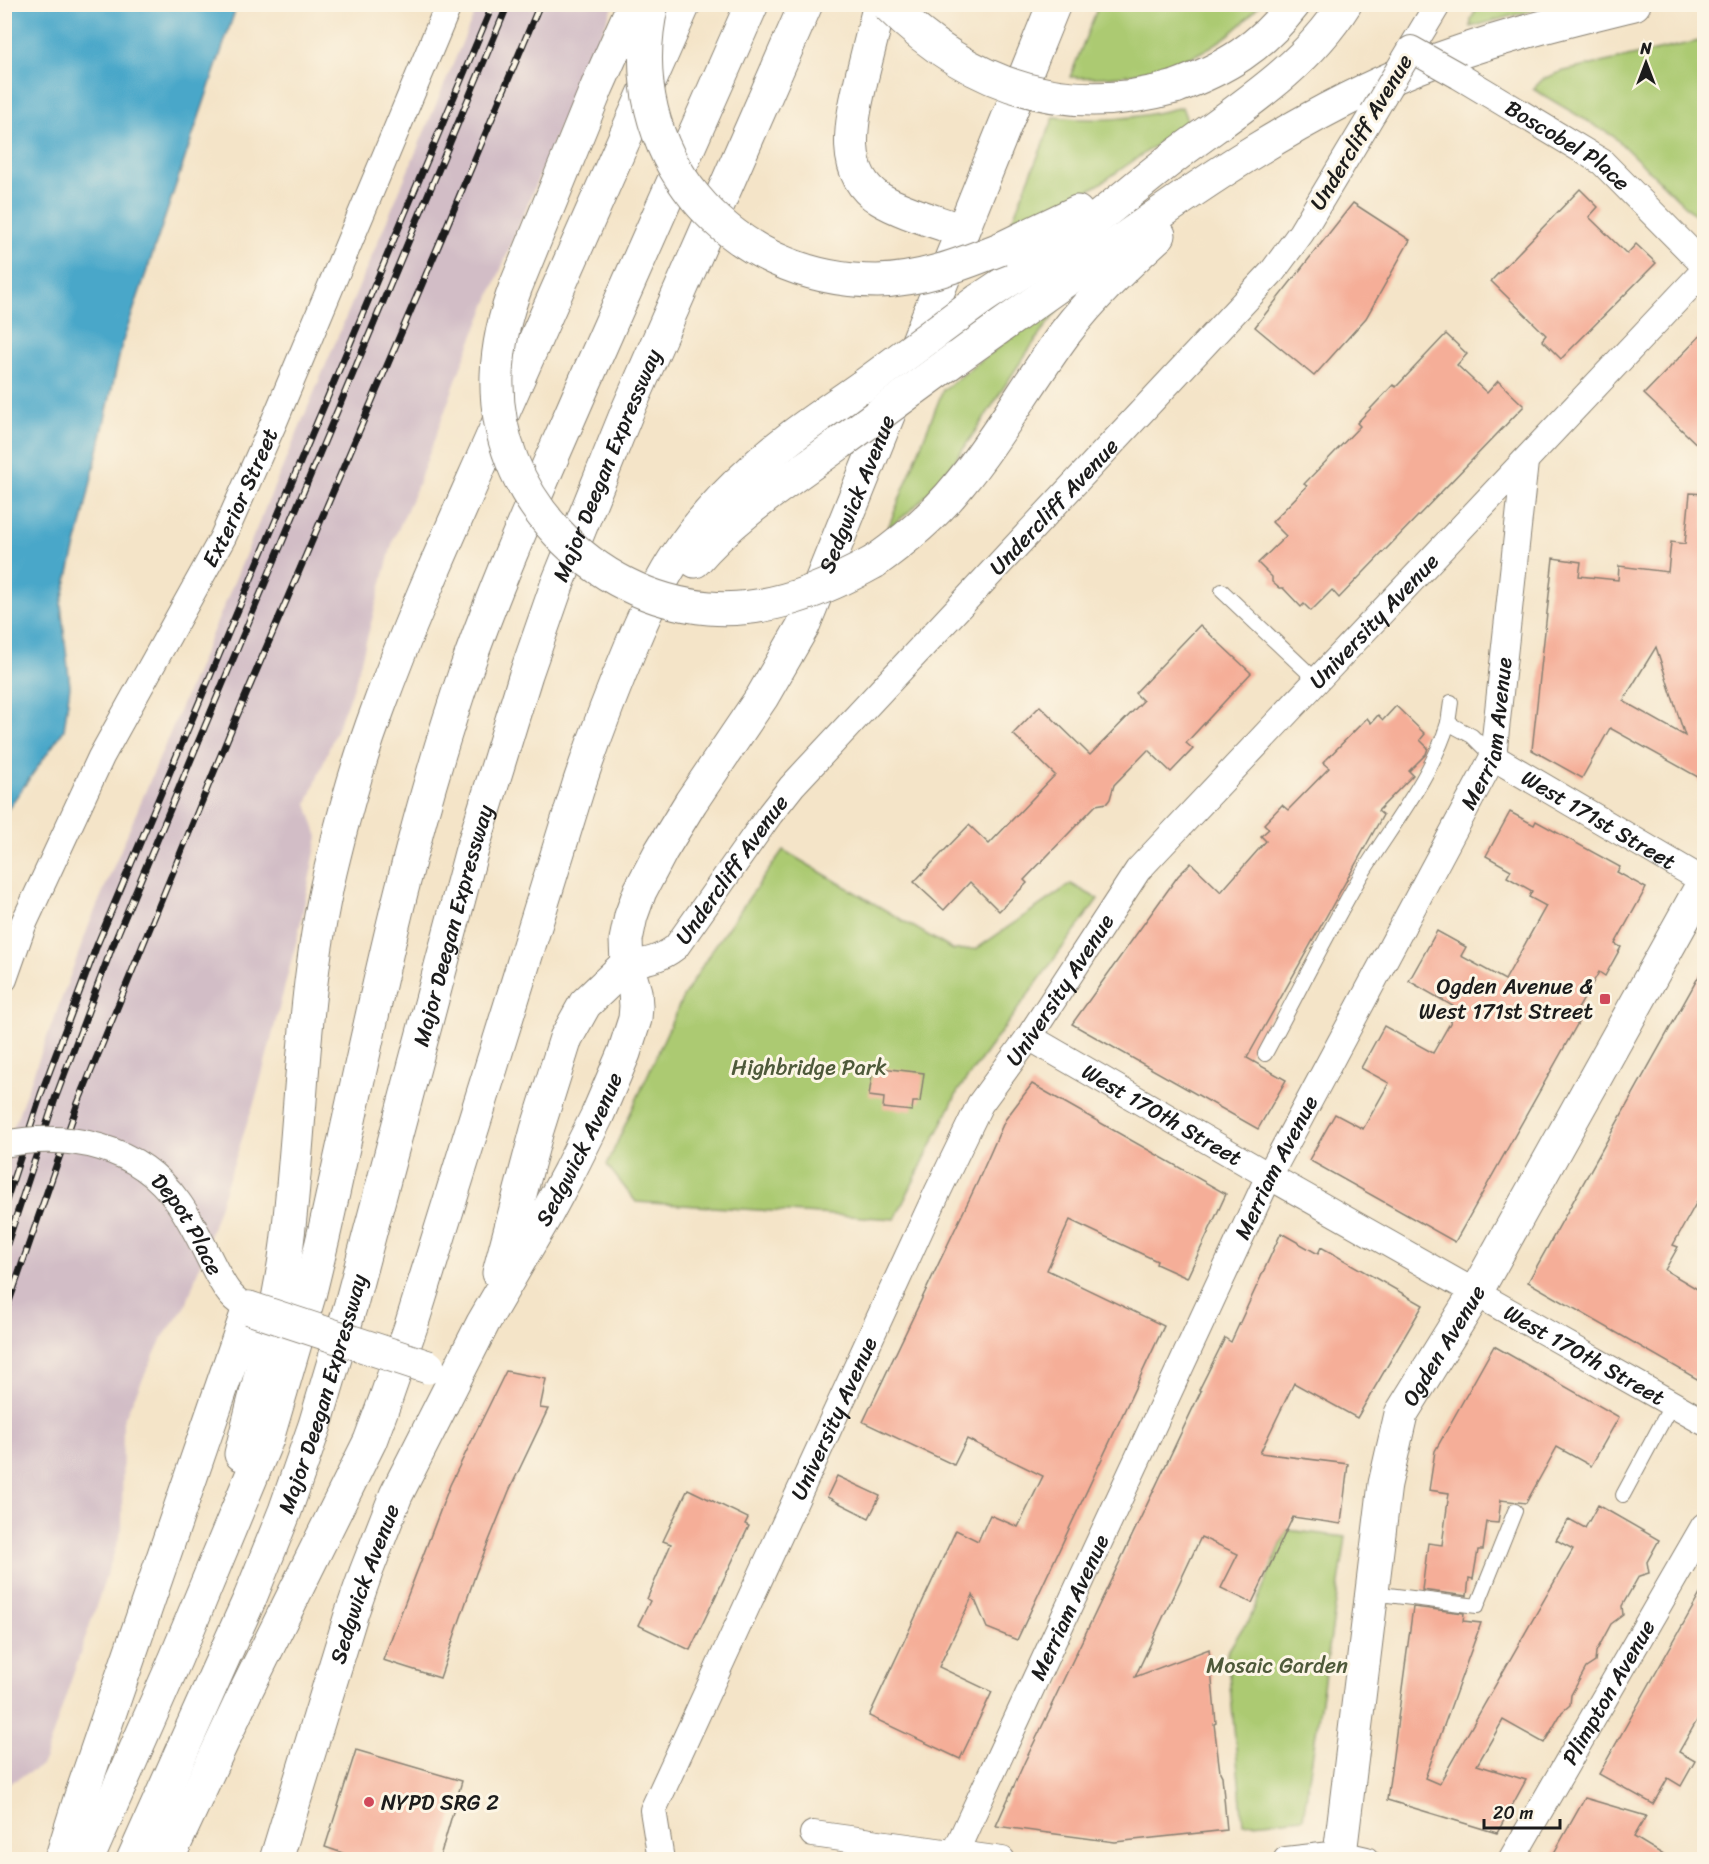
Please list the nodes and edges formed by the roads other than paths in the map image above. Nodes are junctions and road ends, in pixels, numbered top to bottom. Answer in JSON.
{"nodes":[{"id":1,"x":449,"y":4,"type":"edge"},
{"id":2,"x":634,"y":4,"type":"edge"},
{"id":3,"x":652,"y":4,"type":"edge"},
{"id":4,"x":684,"y":4,"type":"edge"},
{"id":5,"x":752,"y":4,"type":"edge"},
{"id":6,"x":806,"y":4,"type":"edge"},
{"id":7,"x":880,"y":4,"type":"edge"},
{"id":8,"x":887,"y":4,"type":"edge"},
{"id":9,"x":1054,"y":4,"type":"edge"},
{"id":10,"x":1294,"y":4,"type":"edge"},
{"id":11,"x":1345,"y":4,"type":"edge"},
{"id":12,"x":1438,"y":4,"type":"edge"},
{"id":13,"x":1634,"y":4,"type":"edge"},
{"id":14,"x":1411,"y":49,"type":"junction"},
{"id":15,"x":1284,"y":134,"type":"junction"},
{"id":16,"x":1177,"y":155,"type":"junction"},
{"id":17,"x":962,"y":231,"type":"junction"},
{"id":18,"x":1704,"y":265,"type":"edge"},
{"id":19,"x":1704,"y":271,"type":"edge"},
{"id":20,"x":1525,"y":462,"type":"junction"},
{"id":21,"x":1222,"y":591,"type":"dead end"},
{"id":22,"x":620,"y":672,"type":"junction"},
{"id":23,"x":1317,"y":681,"type":"junction"},
{"id":24,"x":1451,"y":702,"type":"dead end"},
{"id":25,"x":1448,"y":723,"type":"junction"},
{"id":26,"x":1494,"y":757,"type":"junction"},
{"id":27,"x":1704,"y":881,"type":"edge"},
{"id":28,"x":627,"y":964,"type":"junction"},
{"id":29,"x":4,"y":979,"type":"edge"},
{"id":30,"x":1029,"y":1037,"type":"junction"},
{"id":31,"x":1265,"y":1054,"type":"dead end"},
{"id":32,"x":4,"y":1144,"type":"edge"},
{"id":33,"x":1269,"y":1176,"type":"junction"},
{"id":34,"x":1475,"y":1294,"type":"junction"},
{"id":35,"x":249,"y":1308,"type":"junction"},
{"id":36,"x":483,"y":1323,"type":"junction"},
{"id":37,"x":442,"y":1372,"type":"junction"},
{"id":38,"x":1672,"y":1404,"type":"junction"},
{"id":39,"x":1704,"y":1422,"type":"edge"},
{"id":40,"x":1623,"y":1495,"type":"dead end"},
{"id":41,"x":1515,"y":1511,"type":"dead end"},
{"id":42,"x":1704,"y":1526,"type":"edge"},
{"id":43,"x":213,"y":1570,"type":"junction"},
{"id":44,"x":1372,"y":1593,"type":"junction"},
{"id":45,"x":813,"y":1834,"type":"dead end"},
{"id":46,"x":956,"y":1856,"type":"edge"},
{"id":47,"x":1348,"y":1858,"type":"edge"},
{"id":48,"x":61,"y":1860,"type":"edge"},
{"id":49,"x":87,"y":1860,"type":"edge"},
{"id":50,"x":133,"y":1860,"type":"edge"},
{"id":51,"x":167,"y":1860,"type":"edge"},
{"id":52,"x":276,"y":1860,"type":"edge"},
{"id":53,"x":661,"y":1860,"type":"edge"},
{"id":54,"x":1002,"y":1860,"type":"edge"},
{"id":55,"x":1286,"y":1860,"type":"edge"},
{"id":56,"x":1511,"y":1860,"type":"edge"}],
"edges":[{"from":1,"to":29,"type":"street","name":"Exterior Street"},
{"from":2,"to":15,"type":"main road","bridge":true},
{"from":3,"to":16,"type":"main road","bridge":true},
{"from":4,"to":43,"type":"main road"},
{"from":5,"to":43,"type":"main road","name":"Major Deegan Expressway"},
{"from":6,"to":50,"type":"main road","name":"Major Deegan Expressway"},
{"from":7,"to":17,"type":"main road"},
{"from":8,"to":10,"type":"main road","bridge":true},
{"from":9,"to":17,"type":"main road","name":"Sedgwick Avenue"},
{"from":11,"to":16,"type":"main road"},
{"from":12,"to":14,"type":"street","name":"Undercliff Avenue"},
{"from":13,"to":15,"type":"main road"},
{"from":14,"to":18,"type":"street","name":"Boscobel Place","bridge":true},
{"from":14,"to":28,"type":"street","name":"Undercliff Avenue","bridge":true},
{"from":15,"to":22,"type":"main road","bridge":true},
{"from":16,"to":22,"type":"main road","bridge":true},
{"from":17,"to":28,"type":"main road","name":"Sedgwick Avenue"},
{"from":19,"to":20,"type":"street","name":"University Avenue"},
{"from":20,"to":23,"type":"street","name":"University Avenue"},
{"from":20,"to":26,"type":"street","name":"Merriam Avenue"},
{"from":21,"to":23,"type":"lane"},
{"from":22,"to":51,"type":"main road"},
{"from":23,"to":30,"type":"street","name":"University Avenue"},
{"from":24,"to":25,"type":"lane"},
{"from":25,"to":26,"type":"lane"},
{"from":25,"to":31,"type":"lane"},
{"from":26,"to":27,"type":"street","name":"West 171st Street"},
{"from":26,"to":33,"type":"street","name":"Merriam Avenue"},
{"from":27,"to":34,"type":"main road","name":"Ogden Avenue"},
{"from":28,"to":36,"type":"main road","name":"Sedgwick Avenue"},
{"from":28,"to":36,"type":"main road","name":"Sedgwick Avenue"},
{"from":30,"to":33,"type":"street","name":"West 170th Street"},
{"from":30,"to":53,"type":"street","name":"University Avenue"},
{"from":32,"to":35,"type":"street","name":"Depot Place","bridge":true},
{"from":33,"to":34,"type":"street","name":"West 170th Street"},
{"from":33,"to":46,"type":"street","name":"Merriam Avenue"},
{"from":34,"to":38,"type":"street","name":"West 170th Street"},
{"from":34,"to":44,"type":"main road","name":"Ogden Avenue"},
{"from":35,"to":37,"type":"main road","name":"Depot Place","bridge":true},
{"from":35,"to":48,"type":"main road"},
{"from":36,"to":37,"type":"main road","name":"Sedgwick Avenue"},
{"from":37,"to":52,"type":"main road","name":"Sedgwick Avenue"},
{"from":38,"to":39,"type":"street","name":"West 170th Street"},
{"from":38,"to":40,"type":"lane"},
{"from":41,"to":44,"type":"lane"},
{"from":42,"to":56,"type":"street","name":"Plimpton Avenue"},
{"from":43,"to":49,"type":"main road","name":"Major Deegan Expressway"},
{"from":44,"to":47,"type":"main road","name":"Ogden Avenue"},
{"from":45,"to":46,"type":"street"},
{"from":46,"to":54,"type":"street"},
{"from":47,"to":55,"type":"street"}]}
